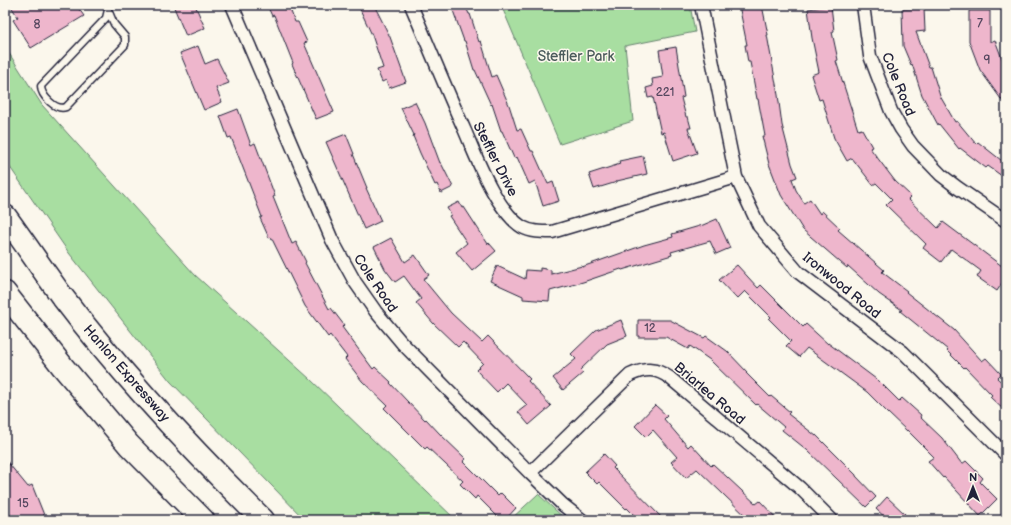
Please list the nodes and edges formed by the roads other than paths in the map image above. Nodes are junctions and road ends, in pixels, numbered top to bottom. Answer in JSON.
{"nodes":[{"id":1,"x":232,"y":5,"type":"edge"},
{"id":2,"x":411,"y":5,"type":"edge"},
{"id":3,"x":701,"y":5,"type":"edge"},
{"id":4,"x":863,"y":5,"type":"edge"},
{"id":5,"x":107,"y":8,"type":"edge"},
{"id":6,"x":736,"y":177,"type":"junction"},
{"id":7,"x":5,"y":216,"type":"edge"},
{"id":8,"x":1006,"y":220,"type":"edge"},
{"id":9,"x":5,"y":293,"type":"edge"},
{"id":10,"x":1006,"y":455,"type":"edge"},
{"id":11,"x":530,"y":473,"type":"junction"},
{"id":12,"x":203,"y":520,"type":"edge"},
{"id":13,"x":263,"y":520,"type":"edge"},
{"id":14,"x":582,"y":520,"type":"edge"},
{"id":15,"x":832,"y":520,"type":"edge"}],
"edges":[{"from":1,"to":11,"type":"street","name":"Cole Road"},
{"from":2,"to":6,"type":"street","name":"Steffler Drive"},
{"from":3,"to":6,"type":"street","name":"Ironwood Road"},
{"from":4,"to":8,"type":"street","name":"Cole Road"},
{"from":5,"to":5,"type":"lane"},
{"from":6,"to":10,"type":"street","name":"Ironwood Road"},
{"from":7,"to":13,"type":"highway","name":"Hanlon Expressway"},
{"from":9,"to":12,"type":"highway"},
{"from":11,"to":14,"type":"street","name":"Cole Road"},
{"from":11,"to":15,"type":"street","name":"Briarlea Road"}]}
